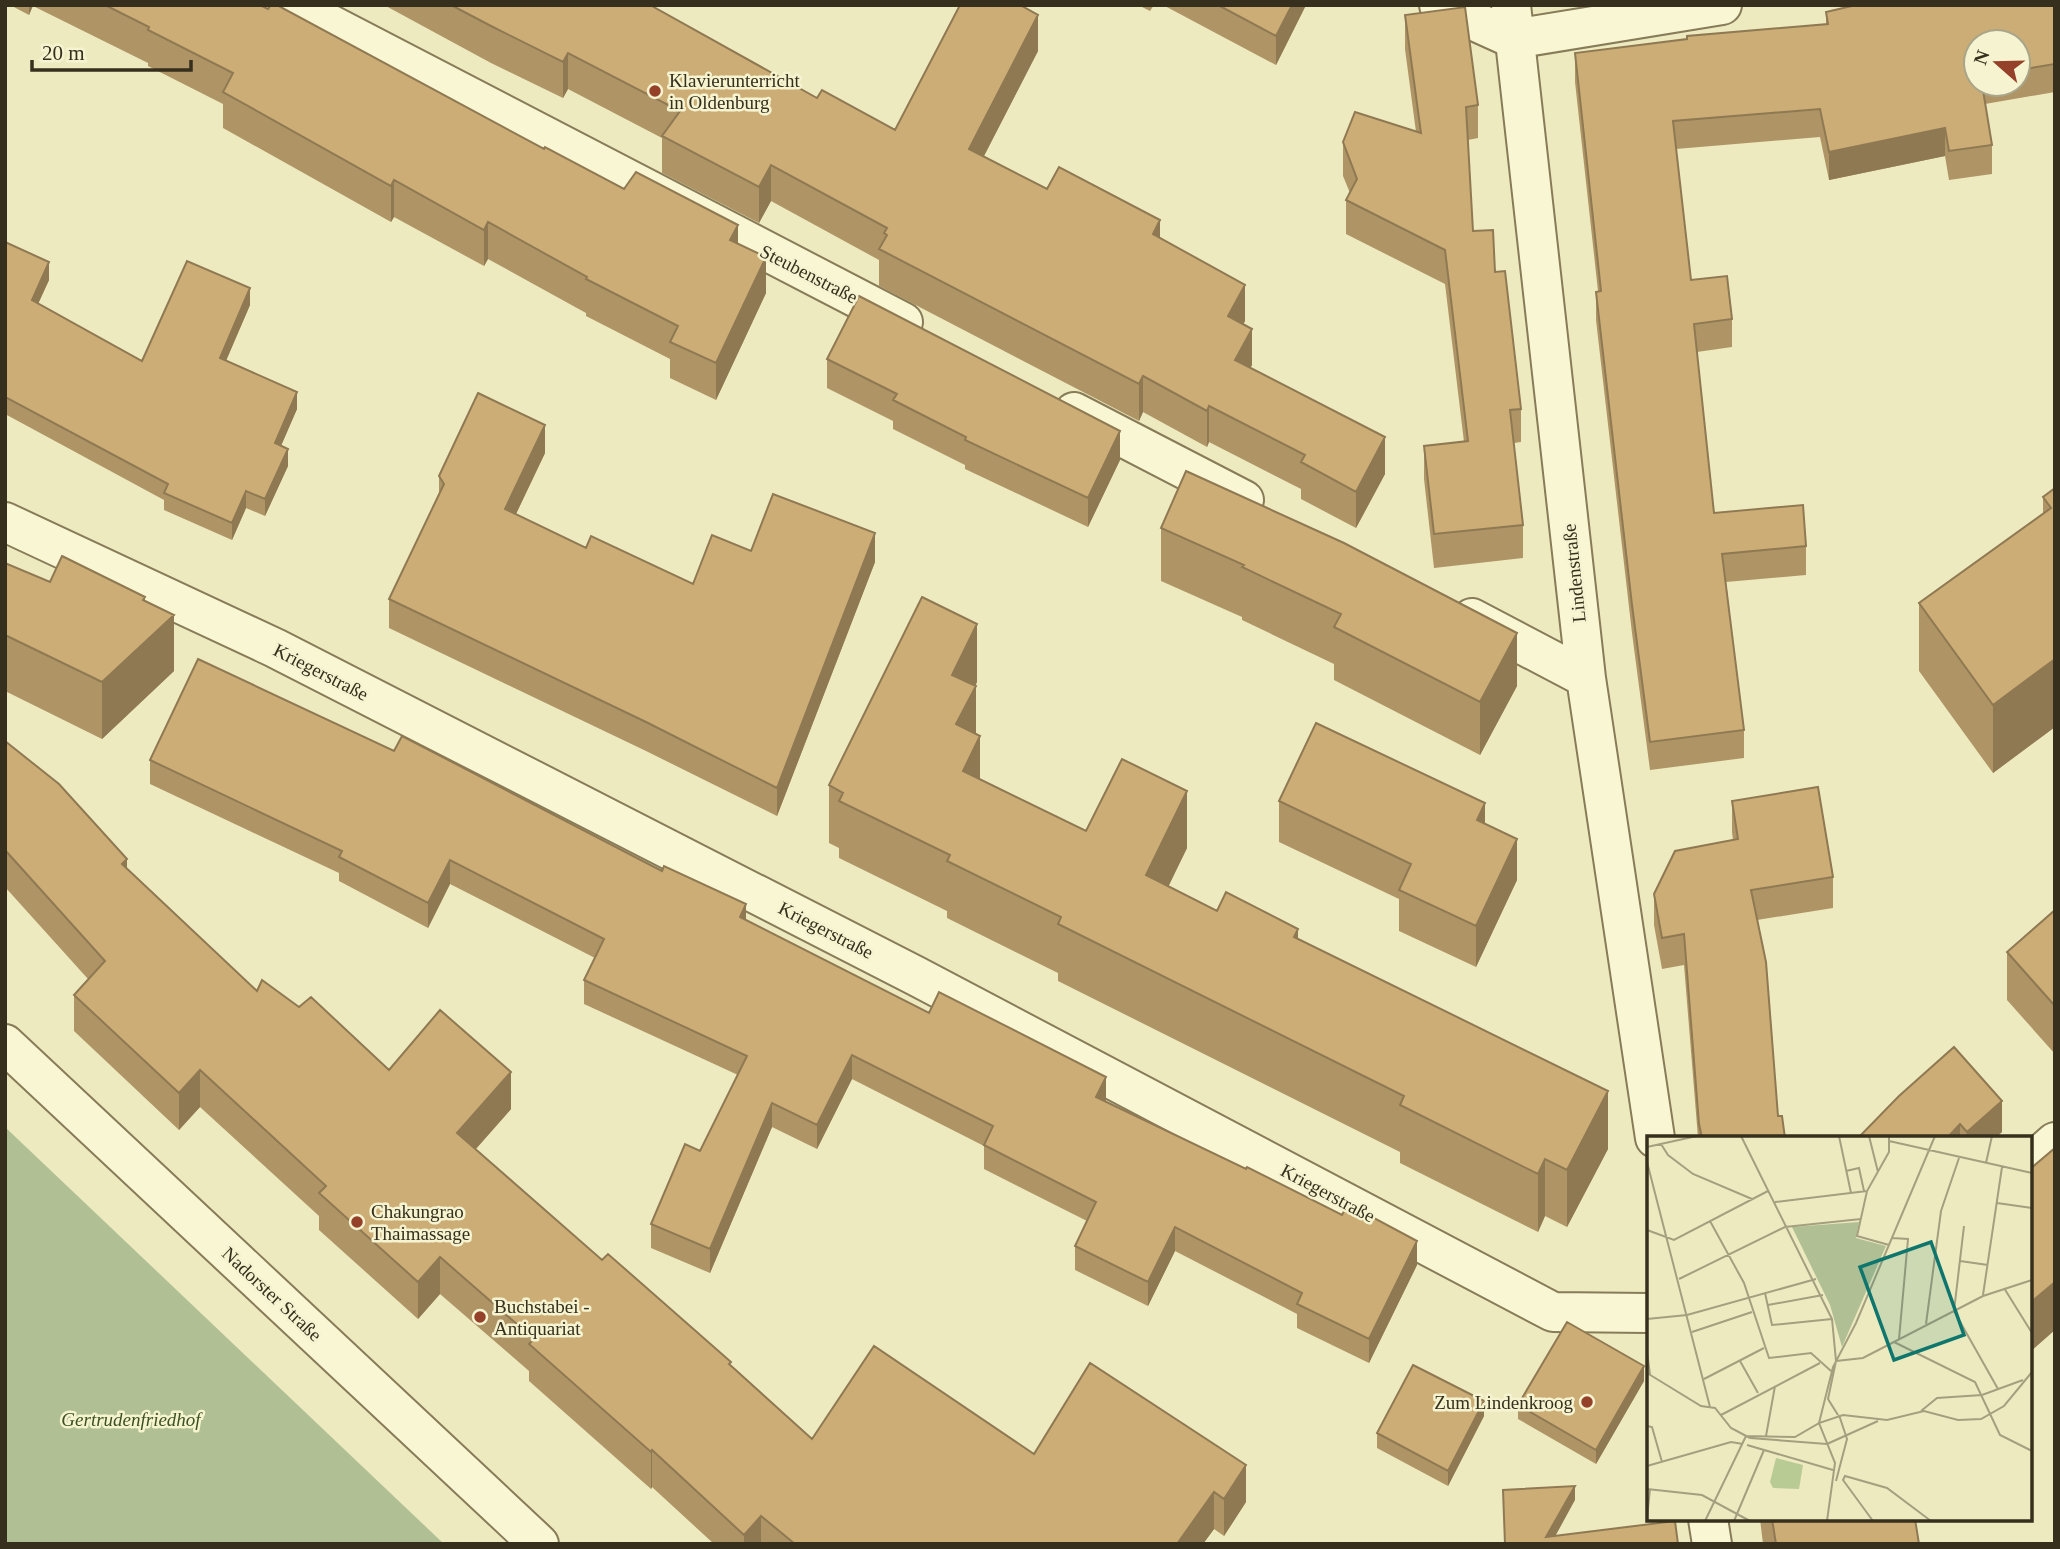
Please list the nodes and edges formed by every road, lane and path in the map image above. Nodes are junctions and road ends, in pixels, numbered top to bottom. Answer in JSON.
{"nodes":[{"id":1,"x":293,"y":5,"type":"edge"},
{"id":2,"x":1439,"y":5,"type":"edge"},
{"id":3,"x":1722,"y":5,"type":"edge"},
{"id":4,"x":1513,"y":22,"type":"edge"},
{"id":5,"x":933,"y":338,"type":"edge"},
{"id":6,"x":1044,"y":396,"type":"edge"},
{"id":7,"x":1278,"y":518,"type":"edge"},
{"id":8,"x":5,"y":522,"type":"edge"},
{"id":9,"x":1438,"y":601,"type":"edge"},
{"id":10,"x":1586,"y":678,"type":"junction"},
{"id":11,"x":5,"y":1044,"type":"edge"},
{"id":12,"x":1655,"y":1136,"type":"edge"},
{"id":13,"x":2055,"y":1142,"type":"edge"},
{"id":14,"x":2032,"y":1162,"type":"edge"},
{"id":15,"x":1647,"y":1313,"type":"edge"},
{"id":16,"x":1708,"y":1521,"type":"edge"},
{"id":17,"x":539,"y":1544,"type":"edge"},
{"id":18,"x":1712,"y":1544,"type":"edge"}],
"edges":[{"from":1,"to":5,"type":"street","name":"Steubenstraße"},
{"from":2,"to":4,"type":"street"},
{"from":3,"to":4,"type":"street"},
{"from":4,"to":10,"type":"street","name":"Lindenstraße"},
{"from":6,"to":7,"type":"street"},
{"from":8,"to":15,"type":"street","name":"Kriegerstraße"},
{"from":9,"to":10,"type":"street"},
{"from":10,"to":12,"type":"street","name":"Lindenstraße"},
{"from":11,"to":17,"type":"street","name":"Nadorster Straße"},
{"from":13,"to":14,"type":"street"},
{"from":16,"to":18,"type":"street"}]}
